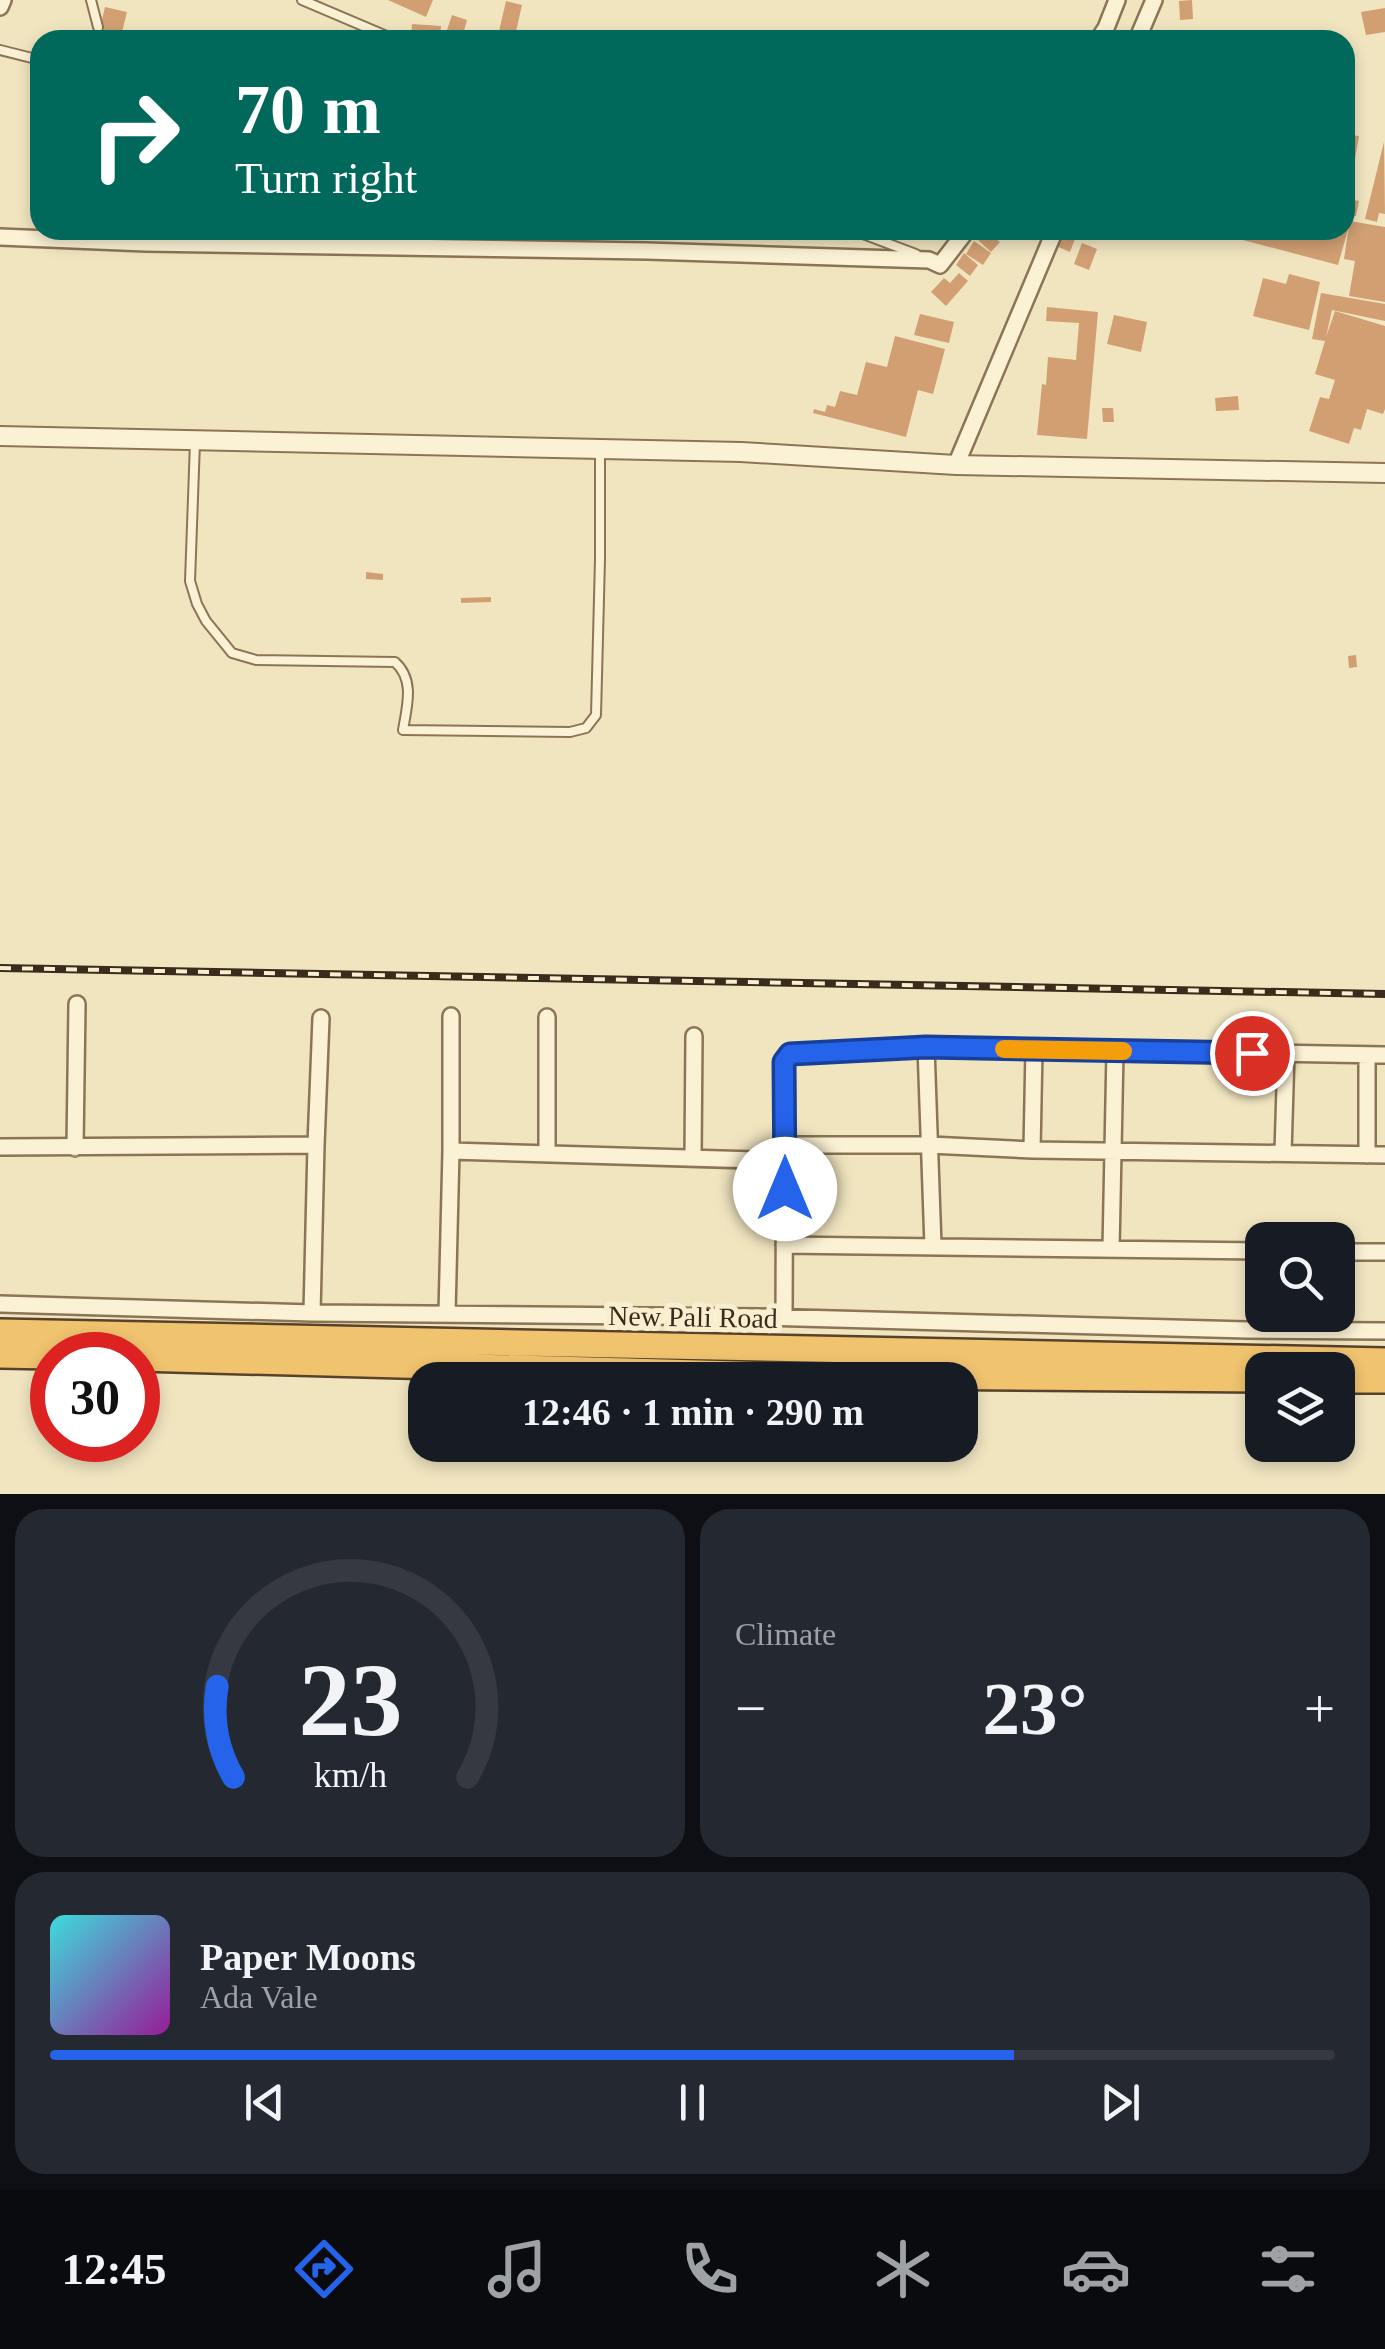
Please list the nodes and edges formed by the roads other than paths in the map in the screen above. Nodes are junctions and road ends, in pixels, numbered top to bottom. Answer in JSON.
{"nodes":[{"id":1,"x":3,"y":0,"type":"edge"},
{"id":2,"x":91,"y":0,"type":"edge"},
{"id":3,"x":302,"y":0,"type":"edge"},
{"id":4,"x":1117,"y":0,"type":"edge"},
{"id":5,"x":1154,"y":0,"type":"edge"},
{"id":6,"x":0,"y":7,"type":"edge"},
{"id":7,"x":98,"y":27,"type":"dead end"},
{"id":8,"x":372,"y":30,"type":"edge"},
{"id":9,"x":1103,"y":30,"type":"edge"},
{"id":10,"x":1141,"y":30,"type":"edge"},
{"id":11,"x":0,"y":50,"type":"edge"},
{"id":12,"x":30,"y":58,"type":"edge"},
{"id":13,"x":0,"y":237,"type":"edge"},
{"id":14,"x":30,"y":238,"type":"edge"},
{"id":15,"x":83,"y":240,"type":"edge"},
{"id":16,"x":878,"y":240,"type":"edge"},
{"id":17,"x":959,"y":240,"type":"edge"},
{"id":18,"x":1051,"y":240,"type":"edge"},
{"id":19,"x":929,"y":260,"type":"junction"},
{"id":20,"x":0,"y":436,"type":"edge"},
{"id":21,"x":195,"y":442,"type":"junction"},
{"id":22,"x":600,"y":450,"type":"junction"},
{"id":23,"x":956,"y":465,"type":"junction"},
{"id":24,"x":1385,"y":473,"type":"edge"},
{"id":25,"x":78,"y":1004,"type":"dead end"},
{"id":26,"x":451,"y":1016,"type":"dead end"},
{"id":27,"x":547,"y":1017,"type":"dead end"},
{"id":28,"x":321,"y":1018,"type":"dead end"},
{"id":29,"x":694,"y":1036,"type":"dead end"},
{"id":30,"x":926,"y":1047,"type":"junction"},
{"id":31,"x":1034,"y":1049,"type":"junction"},
{"id":32,"x":1115,"y":1051,"type":"junction"},
{"id":33,"x":1286,"y":1054,"type":"junction"},
{"id":34,"x":1367,"y":1055,"type":"junction"},
{"id":35,"x":1385,"y":1055,"type":"edge"},
{"id":36,"x":316,"y":1145,"type":"junction"},
{"id":37,"x":930,"y":1145,"type":"junction"},
{"id":38,"x":0,"y":1147,"type":"edge"},
{"id":39,"x":75,"y":1148,"type":"junction"},
{"id":40,"x":1032,"y":1150,"type":"junction"},
{"id":41,"x":1113,"y":1150,"type":"junction"},
{"id":42,"x":451,"y":1151,"type":"junction"},
{"id":43,"x":786,"y":1153,"type":"junction"},
{"id":44,"x":1283,"y":1153,"type":"junction"},
{"id":45,"x":547,"y":1154,"type":"junction"},
{"id":46,"x":1366,"y":1155,"type":"junction"},
{"id":47,"x":1385,"y":1155,"type":"edge"},
{"id":48,"x":693,"y":1158,"type":"junction"},
{"id":49,"x":784,"y":1246,"type":"junction"},
{"id":50,"x":933,"y":1246,"type":"junction"},
{"id":51,"x":1111,"y":1248,"type":"junction"},
{"id":52,"x":1245,"y":1251,"type":"edge"},
{"id":53,"x":1355,"y":1252,"type":"edge"},
{"id":54,"x":1385,"y":1252,"type":"edge"},
{"id":55,"x":0,"y":1304,"type":"edge"},
{"id":56,"x":312,"y":1313,"type":"junction"},
{"id":57,"x":446,"y":1313,"type":"junction"},
{"id":58,"x":784,"y":1318,"type":"junction"},
{"id":59,"x":1385,"y":1331,"type":"edge"},
{"id":60,"x":0,"y":1332,"type":"edge"},
{"id":61,"x":0,"y":1355,"type":"edge"},
{"id":62,"x":30,"y":1356,"type":"edge"},
{"id":63,"x":160,"y":1359,"type":"edge"},
{"id":64,"x":1385,"y":1361,"type":"edge"},
{"id":65,"x":1245,"y":1379,"type":"edge"},
{"id":66,"x":1355,"y":1380,"type":"edge"},
{"id":67,"x":1385,"y":1380,"type":"edge"}],
"edges":[{"from":1,"to":6,"type":"street"},
{"from":2,"to":7,"type":"lane"},
{"from":3,"to":8,"type":"lane"},
{"from":4,"to":9,"type":"street"},
{"from":5,"to":10,"type":"street"},
{"from":11,"to":12,"type":"lane"},
{"from":13,"to":14,"type":"street"},
{"from":15,"to":19,"type":"street"},
{"from":16,"to":19,"type":"lane"},
{"from":17,"to":19,"type":"street"},
{"from":18,"to":23,"type":"street"},
{"from":20,"to":21,"type":"street"},
{"from":21,"to":22,"type":"street"},
{"from":21,"to":22,"type":"lane"},
{"from":22,"to":23,"type":"street"},
{"from":23,"to":24,"type":"street"},
{"from":25,"to":39,"type":"street"},
{"from":26,"to":42,"type":"street"},
{"from":27,"to":45,"type":"street"},
{"from":28,"to":36,"type":"street"},
{"from":29,"to":48,"type":"street"},
{"from":30,"to":31,"type":"street"},
{"from":30,"to":37,"type":"street"},
{"from":30,"to":43,"type":"street"},
{"from":31,"to":32,"type":"street"},
{"from":31,"to":40,"type":"street"},
{"from":32,"to":33,"type":"street"},
{"from":32,"to":41,"type":"street"},
{"from":33,"to":34,"type":"street"},
{"from":33,"to":44,"type":"street"},
{"from":34,"to":35,"type":"street"},
{"from":34,"to":46,"type":"street"},
{"from":36,"to":39,"type":"street"},
{"from":36,"to":56,"type":"street"},
{"from":37,"to":40,"type":"street"},
{"from":37,"to":43,"type":"street"},
{"from":37,"to":50,"type":"street"},
{"from":38,"to":39,"type":"street"},
{"from":40,"to":41,"type":"street"},
{"from":41,"to":44,"type":"street"},
{"from":41,"to":51,"type":"street"},
{"from":42,"to":45,"type":"street"},
{"from":42,"to":57,"type":"street"},
{"from":43,"to":48,"type":"street"},
{"from":43,"to":49,"type":"street"},
{"from":44,"to":46,"type":"street"},
{"from":45,"to":48,"type":"street"},
{"from":46,"to":47,"type":"street"},
{"from":49,"to":50,"type":"street"},
{"from":49,"to":58,"type":"street"},
{"from":50,"to":51,"type":"street"},
{"from":51,"to":52,"type":"street"},
{"from":53,"to":54,"type":"street"},
{"from":55,"to":56,"type":"street"},
{"from":56,"to":57,"type":"street"},
{"from":57,"to":58,"type":"street"},
{"from":58,"to":59,"type":"street"},
{"from":60,"to":64,"type":"highway","name":"New Pali Road"},
{"from":61,"to":62,"type":"highway"},
{"from":63,"to":65,"type":"highway","name":"New Pali Road"},
{"from":66,"to":67,"type":"highway"}]}
